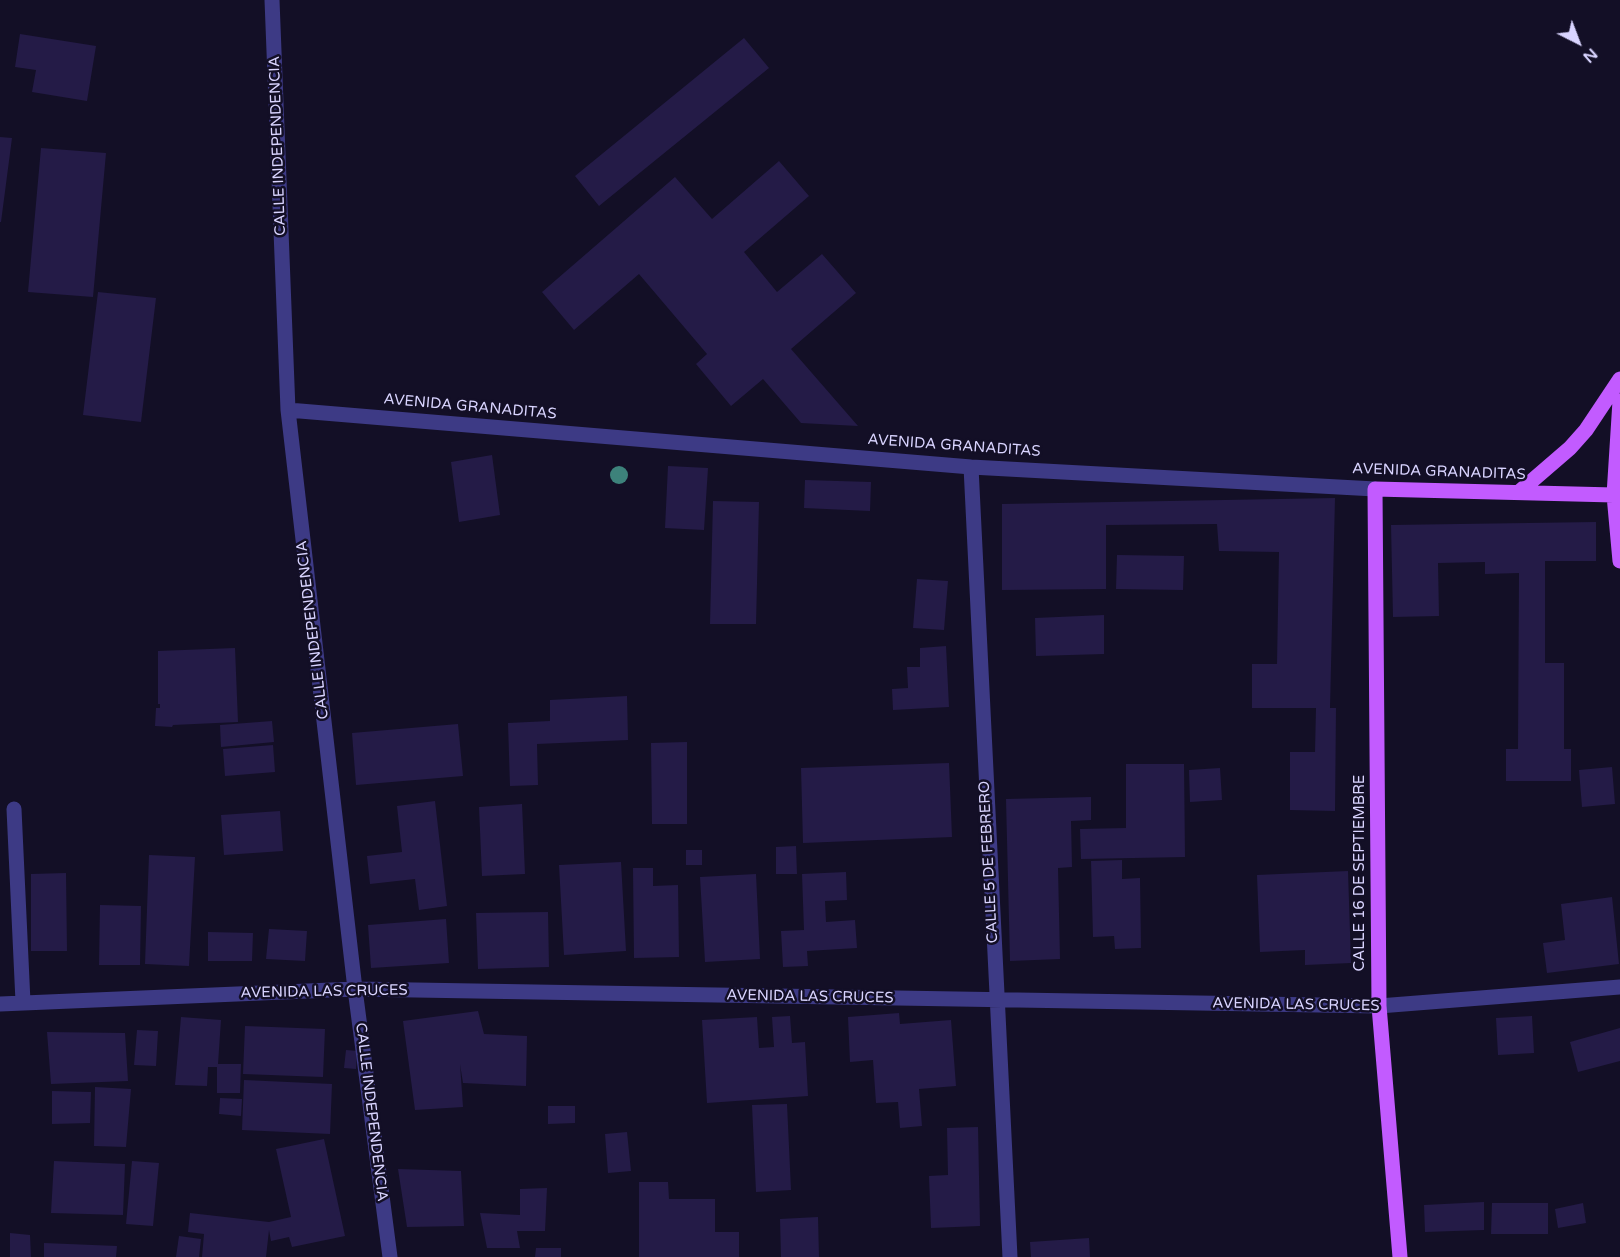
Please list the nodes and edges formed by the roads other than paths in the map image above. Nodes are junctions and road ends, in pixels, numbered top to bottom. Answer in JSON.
{"nodes":[{"id":1,"x":272,"y":0,"type":"edge"},
{"id":2,"x":1620,"y":380,"type":"edge"},
{"id":3,"x":1620,"y":401,"type":"edge"},
{"id":4,"x":288,"y":410,"type":"junction"},
{"id":5,"x":971,"y":466,"type":"junction"},
{"id":6,"x":1375,"y":489,"type":"junction"},
{"id":7,"x":1519,"y":492,"type":"junction"},
{"id":8,"x":1617,"y":495,"type":"edge"},
{"id":9,"x":1620,"y":561,"type":"edge"},
{"id":10,"x":14,"y":809,"type":"dead end"},
{"id":11,"x":1620,"y":987,"type":"edge"},
{"id":12,"x":355,"y":989,"type":"junction"},
{"id":13,"x":996,"y":1000,"type":"junction"},
{"id":14,"x":23,"y":1002,"type":"junction"},
{"id":15,"x":0,"y":1004,"type":"edge"},
{"id":16,"x":1378,"y":1006,"type":"junction"},
{"id":17,"x":390,"y":1257,"type":"edge"},
{"id":18,"x":1010,"y":1257,"type":"edge"},
{"id":19,"x":1401,"y":1257,"type":"edge"}],
"edges":[{"from":1,"to":4,"type":"street","name":"CALLE INDEPENDENCIA"},
{"from":2,"to":7,"type":"main road"},
{"from":3,"to":8,"type":"main road"},
{"from":4,"to":5,"type":"street","name":"AVENIDA GRANADITAS"},
{"from":4,"to":12,"type":"street","name":"CALLE INDEPENDENCIA"},
{"from":5,"to":6,"type":"street","name":"AVENIDA GRANADITAS"},
{"from":5,"to":13,"type":"street","name":"CALLE 5 DE FEBRERO"},
{"from":6,"to":7,"type":"main road","name":"AVENIDA GRANADITAS"},
{"from":6,"to":16,"type":"main road","name":"CALLE 16 DE SEPTIEMBRE"},
{"from":7,"to":8,"type":"main road","name":"AVENIDA GRANADITAS"},
{"from":8,"to":9,"type":"main road"},
{"from":10,"to":14,"type":"street"},
{"from":11,"to":16,"type":"street","name":"AVENIDA LAS CRUCES"},
{"from":12,"to":13,"type":"street","name":"AVENIDA LAS CRUCES"},
{"from":12,"to":14,"type":"street","name":"AVENIDA LAS CRUCES"},
{"from":12,"to":17,"type":"street","name":"CALLE INDEPENDENCIA"},
{"from":13,"to":16,"type":"street","name":"AVENIDA LAS CRUCES"},
{"from":13,"to":18,"type":"street","name":"CALLE 5 DE FEBRERO"},
{"from":14,"to":15,"type":"street","name":"AVENIDA LAS CRUCES"},
{"from":16,"to":19,"type":"main road","name":"CALLE 16 DE SEPTIEMBRE"}]}
